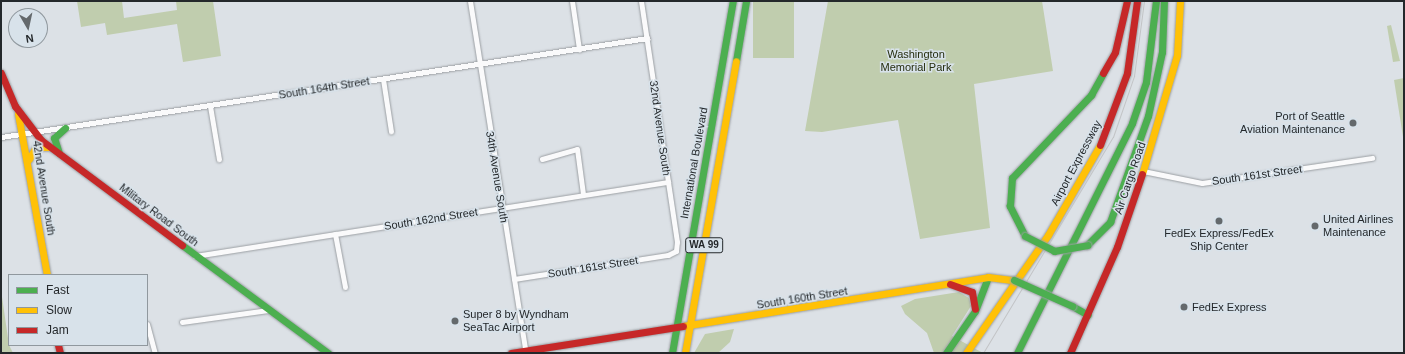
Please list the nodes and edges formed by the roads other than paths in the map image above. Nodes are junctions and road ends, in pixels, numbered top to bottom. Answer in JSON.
{"nodes":[{"id":1,"x":470,"y":1,"type":"edge"},
{"id":2,"x":572,"y":1,"type":"edge"},
{"id":3,"x":641,"y":1,"type":"edge"},
{"id":4,"x":734,"y":1,"type":"edge"},
{"id":5,"x":746,"y":1,"type":"edge"},
{"id":6,"x":1127,"y":1,"type":"edge"},
{"id":7,"x":1136,"y":1,"type":"edge"},
{"id":8,"x":1156,"y":1,"type":"edge"},
{"id":9,"x":1164,"y":1,"type":"edge"},
{"id":10,"x":1180,"y":1,"type":"edge"},
{"id":11,"x":647,"y":38,"type":"junction"},
{"id":12,"x":579,"y":49,"type":"junction"},
{"id":13,"x":480,"y":65,"type":"junction"},
{"id":14,"x":1,"y":73,"type":"edge"},
{"id":15,"x":383,"y":79,"type":"junction"},
{"id":16,"x":15,"y":106,"type":"junction"},
{"id":17,"x":210,"y":106,"type":"junction"},
{"id":18,"x":65,"y":128,"type":"junction"},
{"id":19,"x":391,"y":131,"type":"dead end"},
{"id":20,"x":34,"y":132,"type":"junction"},
{"id":21,"x":24,"y":133,"type":"junction"},
{"id":22,"x":1,"y":137,"type":"edge"},
{"id":23,"x":50,"y":147,"type":"junction"},
{"id":24,"x":60,"y":155,"type":"junction"},
{"id":25,"x":1372,"y":158,"type":"dead end"},
{"id":26,"x":29,"y":159,"type":"junction"},
{"id":27,"x":542,"y":159,"type":"dead end"},
{"id":28,"x":219,"y":160,"type":"dead end"},
{"id":29,"x":1143,"y":171,"type":"junction"},
{"id":30,"x":668,"y":182,"type":"junction"},
{"id":31,"x":583,"y":194,"type":"junction"},
{"id":32,"x":502,"y":208,"type":"junction"},
{"id":33,"x":336,"y":234,"type":"junction"},
{"id":34,"x":672,"y":254,"type":"joint"},
{"id":35,"x":195,"y":256,"type":"junction"},
{"id":36,"x":47,"y":274,"type":"edge"},
{"id":37,"x":988,"y":277,"type":"junction"},
{"id":38,"x":514,"y":279,"type":"junction"},
{"id":39,"x":950,"y":284,"type":"junction"},
{"id":40,"x":345,"y":287,"type":"dead end"},
{"id":41,"x":268,"y":310,"type":"junction"},
{"id":42,"x":975,"y":311,"type":"junction"},
{"id":43,"x":1088,"y":315,"type":"junction"},
{"id":44,"x":990,"y":317,"type":"junction"},
{"id":45,"x":1035,"y":320,"type":"junction"},
{"id":46,"x":182,"y":322,"type":"dead end"},
{"id":47,"x":690,"y":326,"type":"junction"},
{"id":48,"x":148,"y":328,"type":"edge"},
{"id":49,"x":677,"y":328,"type":"junction"},
{"id":50,"x":526,"y":352,"type":"edge"},
{"id":51,"x":155,"y":353,"type":"edge"},
{"id":52,"x":328,"y":353,"type":"edge"},
{"id":53,"x":511,"y":353,"type":"edge"},
{"id":54,"x":672,"y":353,"type":"edge"},
{"id":55,"x":685,"y":353,"type":"edge"},
{"id":56,"x":946,"y":353,"type":"edge"},
{"id":57,"x":960,"y":353,"type":"edge"},
{"id":58,"x":966,"y":353,"type":"edge"},
{"id":59,"x":1017,"y":353,"type":"edge"},
{"id":60,"x":1023,"y":353,"type":"edge"},
{"id":61,"x":1070,"y":353,"type":"edge"}],
"edges":[{"from":1,"to":13,"type":"street","name":"34th Avenue South"},
{"from":2,"to":12,"type":"street"},
{"from":3,"to":11,"type":"street","name":"32nd Avenue South"},
{"from":4,"to":49,"type":"main road","name":"International Boulevard","number":"WA 99"},
{"from":5,"to":47,"type":"main road","number":"WA 99"},
{"from":6,"to":9,"type":"main road","bridge":true},
{"from":7,"to":44,"type":"main road","name":"Airport Expressway"},
{"from":8,"to":45,"type":"main road"},
{"from":10,"to":29,"type":"main road","name":"Air Cargo Road"},
{"from":11,"to":12,"type":"street","name":"South 164th Street"},
{"from":11,"to":30,"type":"street","name":"32nd Avenue South"},
{"from":12,"to":13,"type":"street","name":"South 164th Street"},
{"from":13,"to":15,"type":"street","name":"South 164th Street"},
{"from":13,"to":32,"type":"street","name":"34th Avenue South"},
{"from":14,"to":16,"type":"main road","name":"Military Road South"},
{"from":15,"to":17,"type":"street","name":"South 164th Street"},
{"from":15,"to":19,"type":"street"},
{"from":16,"to":20,"type":"main road","name":"Military Road South"},
{"from":16,"to":21,"type":"main road","name":"42nd Avenue South"},
{"from":17,"to":18,"type":"street","name":"South 164th Street"},
{"from":17,"to":28,"type":"street"},
{"from":18,"to":20,"type":"street","name":"South 164th Street"},
{"from":18,"to":24,"type":"main road"},
{"from":20,"to":21,"type":"street","name":"South 164th Street"},
{"from":20,"to":23,"type":"main road","name":"Military Road South"},
{"from":21,"to":22,"type":"street","name":"South 164th Street"},
{"from":21,"to":26,"type":"main road","name":"42nd Avenue South"},
{"from":23,"to":24,"type":"main road","name":"Military Road South"},
{"from":23,"to":26,"type":"main road"},
{"from":24,"to":35,"type":"main road","name":"Military Road South"},
{"from":25,"to":29,"type":"street","name":"South 161st Street"},
{"from":26,"to":36,"type":"main road","name":"42nd Avenue South"},
{"from":27,"to":31,"type":"street"},
{"from":29,"to":43,"type":"main road","name":"Air Cargo Road"},
{"from":30,"to":31,"type":"street","name":"South 162nd Street"},
{"from":30,"to":34,"type":"street","name":"32nd Avenue South"},
{"from":31,"to":32,"type":"street","name":"South 162nd Street"},
{"from":32,"to":33,"type":"street","name":"South 162nd Street"},
{"from":32,"to":38,"type":"street","name":"34th Avenue South"},
{"from":33,"to":35,"type":"street","name":"South 162nd Street"},
{"from":33,"to":40,"type":"street"},
{"from":34,"to":38,"type":"street","name":"South 161st Street"},
{"from":35,"to":41,"type":"main road","name":"Military Road South"},
{"from":37,"to":39,"type":"main road","name":"South 160th Street"},
{"from":37,"to":42,"type":"main road"},
{"from":37,"to":43,"type":"main road","name":"South 160th Street","bridge":true},
{"from":38,"to":50,"type":"street","name":"34th Avenue South"},
{"from":39,"to":42,"type":"main road"},
{"from":39,"to":47,"type":"main road","name":"South 160th Street"},
{"from":41,"to":46,"type":"street"},
{"from":41,"to":52,"type":"main road","name":"Military Road South"},
{"from":42,"to":56,"type":"main road"},
{"from":43,"to":61,"type":"main road","name":"Air Cargo Road"},
{"from":44,"to":57,"type":"main road"},
{"from":44,"to":58,"type":"main road"},
{"from":45,"to":59,"type":"main road"},
{"from":45,"to":60,"type":"main road"},
{"from":47,"to":49,"type":"main road","name":"South 160th Street"},
{"from":47,"to":55,"type":"main road","number":"WA 99"},
{"from":48,"to":51,"type":"street"},
{"from":49,"to":50,"type":"main road","name":"South 160th Street"},
{"from":49,"to":54,"type":"main road","name":"International Boulevard","number":"WA 99"},
{"from":50,"to":53,"type":"main road","name":"South 160th Street"}]}
